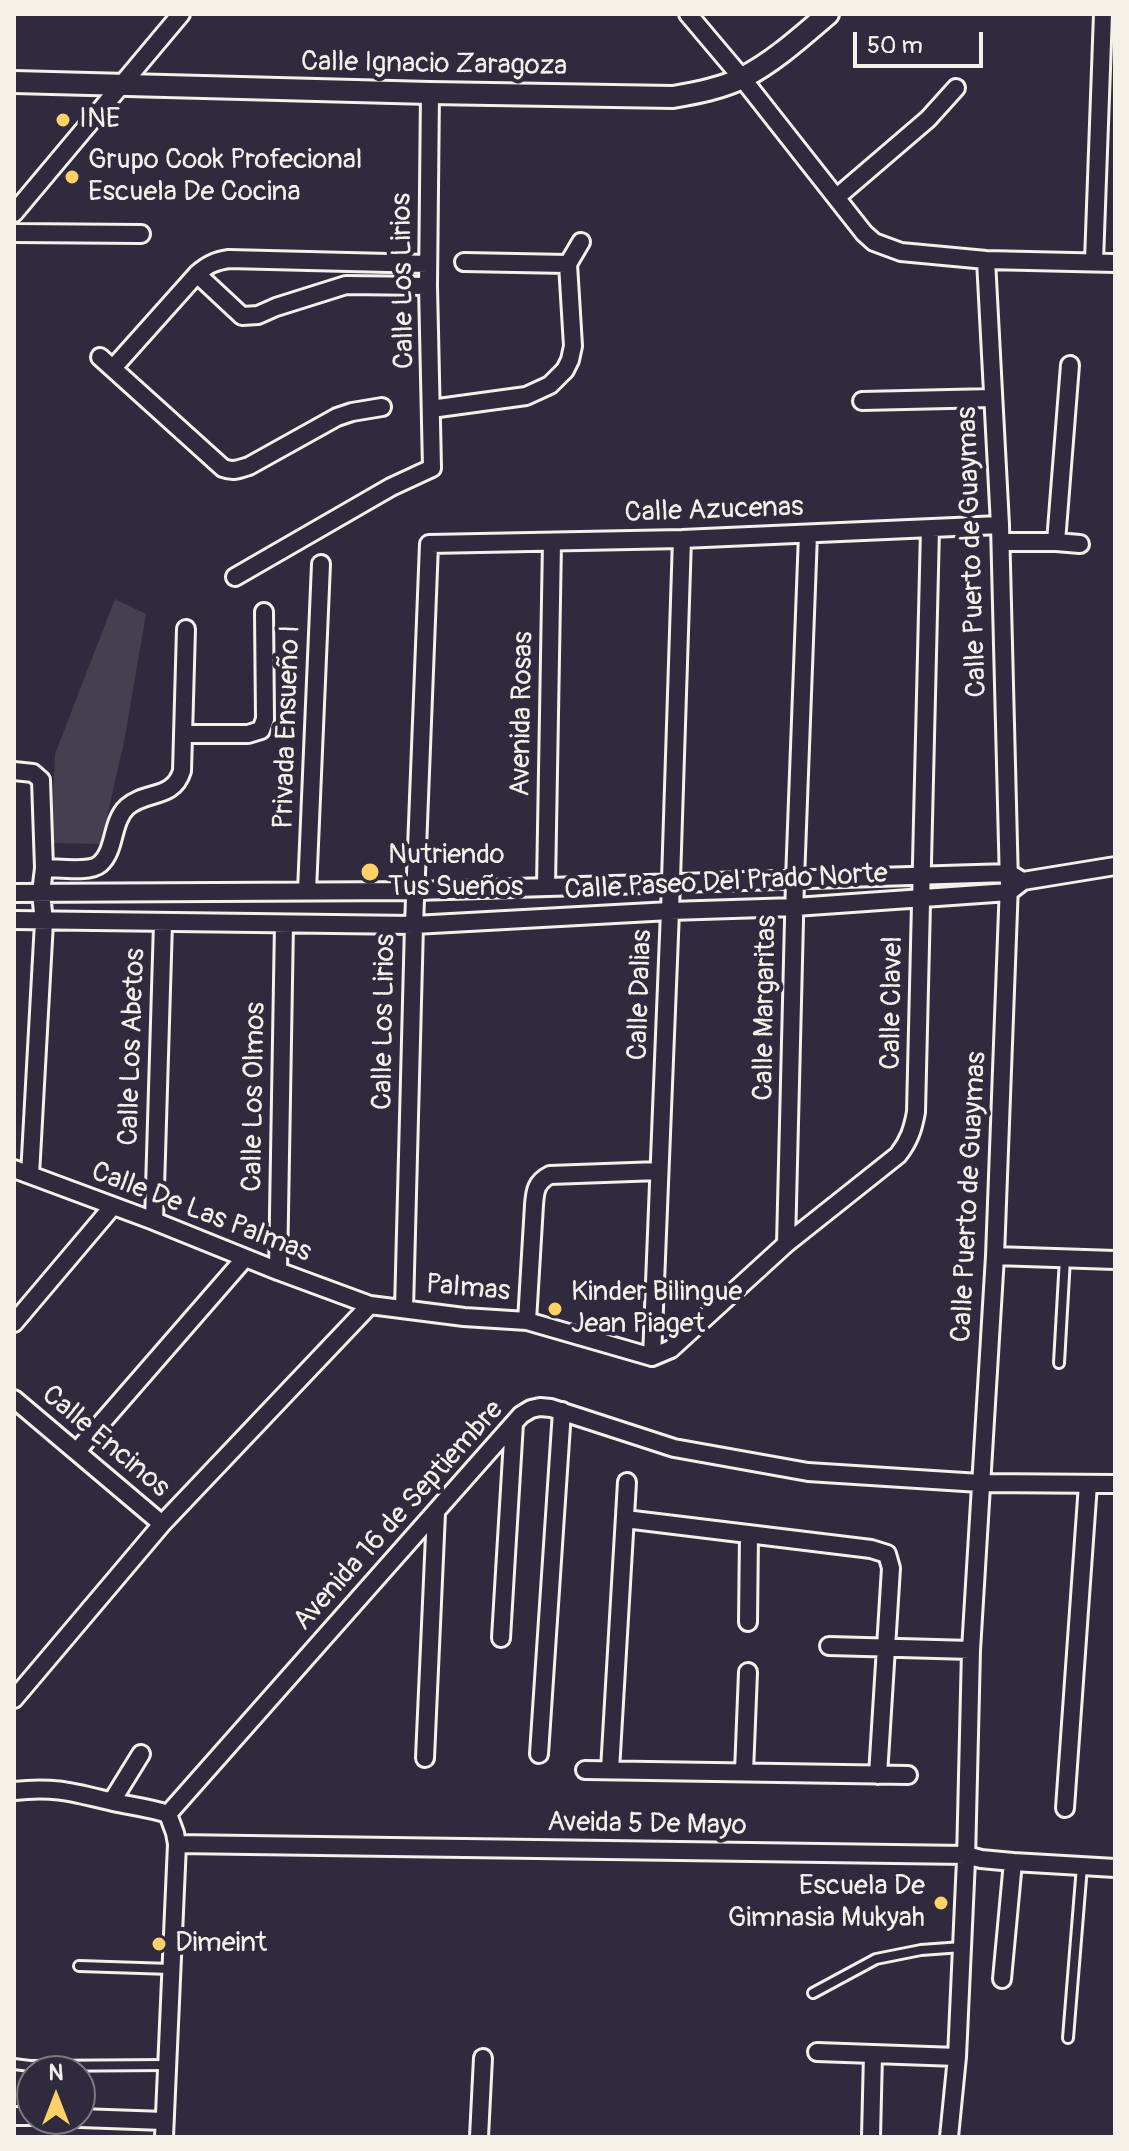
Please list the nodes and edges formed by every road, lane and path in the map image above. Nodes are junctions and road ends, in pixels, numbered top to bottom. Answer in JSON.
{"nodes":[{"id":1,"x":181,"y":14,"type":"edge"},
{"id":2,"x":688,"y":14,"type":"edge"},
{"id":3,"x":828,"y":14,"type":"edge"},
{"id":4,"x":1103,"y":14,"type":"edge"},
{"id":5,"x":742,"y":78,"type":"junction"},
{"id":6,"x":14,"y":82,"type":"edge"},
{"id":7,"x":122,"y":85,"type":"junction"},
{"id":8,"x":956,"y":88,"type":"dead end"},
{"id":9,"x":430,"y":93,"type":"junction"},
{"id":10,"x":837,"y":197,"type":"junction"},
{"id":11,"x":14,"y":213,"type":"edge"},
{"id":12,"x":14,"y":233,"type":"edge"},
{"id":13,"x":141,"y":234,"type":"dead end"},
{"id":14,"x":581,"y":242,"type":"dead end"},
{"id":15,"x":986,"y":260,"type":"junction"},
{"id":16,"x":1094,"y":261,"type":"junction"},
{"id":17,"x":357,"y":262,"type":"junction"},
{"id":18,"x":464,"y":262,"type":"dead end"},
{"id":19,"x":1115,"y":263,"type":"edge"},
{"id":20,"x":428,"y":264,"type":"junction"},
{"id":21,"x":568,"y":264,"type":"junction"},
{"id":22,"x":197,"y":274,"type":"junction"},
{"id":23,"x":359,"y":285,"type":"junction"},
{"id":24,"x":428,"y":286,"type":"junction"},
{"id":25,"x":100,"y":357,"type":"dead end"},
{"id":26,"x":1070,"y":365,"type":"dead end"},
{"id":27,"x":113,"y":368,"type":"junction"},
{"id":28,"x":993,"y":398,"type":"junction"},
{"id":29,"x":862,"y":401,"type":"dead end"},
{"id":30,"x":382,"y":407,"type":"dead end"},
{"id":31,"x":431,"y":409,"type":"junction"},
{"id":32,"x":930,"y":529,"type":"junction"},
{"id":33,"x":808,"y":534,"type":"junction"},
{"id":34,"x":1001,"y":534,"type":"junction"},
{"id":35,"x":682,"y":539,"type":"junction"},
{"id":36,"x":552,"y":542,"type":"junction"},
{"id":37,"x":1056,"y":542,"type":"junction"},
{"id":38,"x":429,"y":544,"type":"joint"},
{"id":39,"x":1080,"y":544,"type":"dead end"},
{"id":40,"x":321,"y":564,"type":"dead end"},
{"id":41,"x":235,"y":577,"type":"dead end"},
{"id":42,"x":264,"y":612,"type":"dead end"},
{"id":43,"x":186,"y":629,"type":"dead end"},
{"id":44,"x":184,"y":734,"type":"junction"},
{"id":45,"x":14,"y":771,"type":"edge"},
{"id":46,"x":1115,"y":866,"type":"edge"},
{"id":47,"x":44,"y":868,"type":"junction"},
{"id":48,"x":921,"y":877,"type":"junction"},
{"id":49,"x":1016,"y":877,"type":"junction"},
{"id":50,"x":795,"y":880,"type":"junction"},
{"id":51,"x":671,"y":883,"type":"junction"},
{"id":52,"x":546,"y":886,"type":"junction"},
{"id":53,"x":307,"y":891,"type":"junction"},
{"id":54,"x":416,"y":891,"type":"junction"},
{"id":55,"x":1009,"y":892,"type":"junction"},
{"id":56,"x":14,"y":893,"type":"edge"},
{"id":57,"x":41,"y":893,"type":"junction"},
{"id":58,"x":921,"y":899,"type":"junction"},
{"id":59,"x":795,"y":907,"type":"junction"},
{"id":60,"x":670,"y":911,"type":"junction"},
{"id":61,"x":14,"y":920,"type":"edge"},
{"id":62,"x":44,"y":922,"type":"junction"},
{"id":63,"x":163,"y":923,"type":"junction"},
{"id":64,"x":284,"y":924,"type":"junction"},
{"id":65,"x":414,"y":925,"type":"junction"},
{"id":66,"x":659,"y":1171,"type":"junction"},
{"id":67,"x":22,"y":1172,"type":"edge"},
{"id":68,"x":113,"y":1206,"type":"junction"},
{"id":69,"x":154,"y":1221,"type":"junction"},
{"id":70,"x":786,"y":1244,"type":"junction"},
{"id":71,"x":995,"y":1256,"type":"junction"},
{"id":72,"x":245,"y":1258,"type":"junction"},
{"id":73,"x":1065,"y":1258,"type":"junction"},
{"id":74,"x":1115,"y":1260,"type":"edge"},
{"id":75,"x":278,"y":1271,"type":"junction"},
{"id":76,"x":370,"y":1305,"type":"junction"},
{"id":77,"x":404,"y":1309,"type":"junction"},
{"id":78,"x":527,"y":1321,"type":"junction"},
{"id":79,"x":14,"y":1323,"type":"edge"},
{"id":80,"x":652,"y":1357,"type":"junction"},
{"id":81,"x":1059,"y":1363,"type":"dead end"},
{"id":82,"x":14,"y":1399,"type":"edge"},
{"id":83,"x":562,"y":1411,"type":"junction"},
{"id":84,"x":514,"y":1423,"type":"junction"},
{"id":85,"x":77,"y":1451,"type":"junction"},
{"id":86,"x":627,"y":1482,"type":"dead end"},
{"id":87,"x":980,"y":1483,"type":"junction"},
{"id":88,"x":1088,"y":1484,"type":"junction"},
{"id":89,"x":1115,"y":1484,"type":"edge"},
{"id":90,"x":436,"y":1513,"type":"junction"},
{"id":91,"x":625,"y":1519,"type":"junction"},
{"id":92,"x":162,"y":1524,"type":"junction"},
{"id":93,"x":749,"y":1534,"type":"junction"},
{"id":94,"x":748,"y":1622,"type":"dead end"},
{"id":95,"x":501,"y":1638,"type":"dead end"},
{"id":96,"x":829,"y":1646,"type":"dead end"},
{"id":97,"x":887,"y":1648,"type":"junction"},
{"id":98,"x":971,"y":1650,"type":"junction"},
{"id":99,"x":748,"y":1672,"type":"dead end"},
{"id":100,"x":14,"y":1699,"type":"edge"},
{"id":101,"x":141,"y":1754,"type":"dead end"},
{"id":102,"x":539,"y":1754,"type":"dead end"},
{"id":103,"x":425,"y":1758,"type":"dead end"},
{"id":104,"x":585,"y":1770,"type":"dead end"},
{"id":105,"x":610,"y":1770,"type":"junction"},
{"id":106,"x":744,"y":1772,"type":"junction"},
{"id":107,"x":878,"y":1775,"type":"junction"},
{"id":108,"x":908,"y":1775,"type":"dead end"},
{"id":109,"x":14,"y":1791,"type":"edge"},
{"id":110,"x":112,"y":1801,"type":"junction"},
{"id":111,"x":1065,"y":1808,"type":"dead end"},
{"id":112,"x":168,"y":1814,"type":"junction"},
{"id":113,"x":177,"y":1844,"type":"junction"},
{"id":114,"x":966,"y":1855,"type":"junction"},
{"id":115,"x":1013,"y":1862,"type":"junction"},
{"id":116,"x":1082,"y":1866,"type":"junction"},
{"id":117,"x":1115,"y":1868,"type":"edge"},
{"id":118,"x":962,"y":1947,"type":"junction"},
{"id":119,"x":79,"y":1966,"type":"dead end"},
{"id":120,"x":171,"y":1969,"type":"junction"},
{"id":121,"x":1002,"y":1979,"type":"dead end"},
{"id":122,"x":813,"y":1993,"type":"dead end"},
{"id":123,"x":1068,"y":2038,"type":"dead end"},
{"id":124,"x":817,"y":2052,"type":"dead end"},
{"id":125,"x":873,"y":2054,"type":"junction"},
{"id":126,"x":957,"y":2057,"type":"junction"},
{"id":127,"x":483,"y":2058,"type":"dead end"},
{"id":128,"x":14,"y":2064,"type":"edge"},
{"id":129,"x":167,"y":2065,"type":"junction"},
{"id":130,"x":96,"y":2120,"type":"edge"},
{"id":131,"x":164,"y":2129,"type":"edge"},
{"id":132,"x":479,"y":2137,"type":"edge"},
{"id":133,"x":871,"y":2137,"type":"edge"},
{"id":134,"x":949,"y":2137,"type":"edge"}],
"edges":[{"from":1,"to":7,"type":"street"},
{"from":2,"to":5,"type":"street"},
{"from":3,"to":5,"type":"street","name":"Calle Ignacio Zaragoza"},
{"from":4,"to":16,"type":"street"},
{"from":5,"to":9,"type":"street","name":"Calle Ignacio Zaragoza"},
{"from":5,"to":10,"type":"street"},
{"from":6,"to":7,"type":"street","name":"Calle Ignacio Zaragoza"},
{"from":7,"to":9,"type":"street","name":"Calle Ignacio Zaragoza"},
{"from":7,"to":11,"type":"street"},
{"from":8,"to":10,"type":"street"},
{"from":9,"to":20,"type":"street","name":"Calle Los Lirios"},
{"from":10,"to":15,"type":"street"},
{"from":12,"to":13,"type":"street"},
{"from":14,"to":21,"type":"street"},
{"from":15,"to":16,"type":"street"},
{"from":15,"to":28,"type":"street","name":"Calle Puerto de Guaymas"},
{"from":16,"to":19,"type":"street"},
{"from":17,"to":20,"type":"street"},
{"from":17,"to":22,"type":"street"},
{"from":17,"to":23,"type":"street"},
{"from":18,"to":21,"type":"street"},
{"from":20,"to":24,"type":"street","name":"Calle Los Lirios"},
{"from":21,"to":31,"type":"street"},
{"from":22,"to":23,"type":"street"},
{"from":22,"to":27,"type":"street"},
{"from":23,"to":24,"type":"street"},
{"from":24,"to":31,"type":"street","name":"Calle Los Lirios"},
{"from":25,"to":27,"type":"street"},
{"from":26,"to":37,"type":"street"},
{"from":27,"to":30,"type":"street"},
{"from":28,"to":29,"type":"street"},
{"from":28,"to":34,"type":"street","name":"Calle Puerto de Guaymas"},
{"from":31,"to":41,"type":"street","name":"Calle Los Lirios"},
{"from":32,"to":33,"type":"street","name":"Calle Azucenas"},
{"from":32,"to":34,"type":"street","name":"Calle Azucenas"},
{"from":32,"to":48,"type":"street","name":"Calle Clavel"},
{"from":33,"to":35,"type":"street","name":"Calle Azucenas"},
{"from":33,"to":50,"type":"street","name":"Calle Margaritas"},
{"from":34,"to":37,"type":"street","name":"Calle Azucenas"},
{"from":34,"to":49,"type":"street","name":"Calle Puerto de Guaymas"},
{"from":35,"to":36,"type":"street","name":"Calle Azucenas"},
{"from":35,"to":51,"type":"street","name":"Calle Dalias"},
{"from":36,"to":38,"type":"street","name":"Calle Azucenas"},
{"from":36,"to":52,"type":"street","name":"Avenida Rosas"},
{"from":37,"to":39,"type":"street","name":"Calle Azucenas"},
{"from":38,"to":54,"type":"street","name":"Calle Los Lirios"},
{"from":40,"to":53,"type":"street","name":"Privada Ensueño I"},
{"from":42,"to":44,"type":"street"},
{"from":43,"to":44,"type":"street"},
{"from":44,"to":47,"type":"street"},
{"from":45,"to":47,"type":"street"},
{"from":46,"to":49,"type":"street","name":"Calle Paseo Del Prado Norte"},
{"from":47,"to":57,"type":"street"},
{"from":48,"to":49,"type":"street","name":"Calle Paseo Del Prado Norte"},
{"from":48,"to":50,"type":"street","name":"Calle Paseo Del Prado Norte"},
{"from":48,"to":58,"type":"street","name":"Calle Clavel"},
{"from":49,"to":55,"type":"street","name":"Calle Puerto de Guaymas"},
{"from":50,"to":51,"type":"street","name":"Calle Paseo Del Prado Norte"},
{"from":50,"to":59,"type":"street","name":"Calle Margaritas"},
{"from":51,"to":52,"type":"street","name":"Calle Paseo Del Prado Norte"},
{"from":51,"to":60,"type":"street","name":"Calle Dalias"},
{"from":52,"to":54,"type":"street","name":"Calle Paseo Del Prado Norte"},
{"from":53,"to":54,"type":"street","name":"Calle Paseo Del Prado Norte"},
{"from":53,"to":57,"type":"street","name":"Calle Paseo Del Prado Norte"},
{"from":54,"to":65,"type":"street","name":"Calle Los Lirios"},
{"from":55,"to":58,"type":"street","name":"Calle Paseo Del Prado Norte"},
{"from":55,"to":71,"type":"street","name":"Calle Puerto de Guaymas"},
{"from":56,"to":57,"type":"street","name":"Calle Paseo Del Prado Norte"},
{"from":57,"to":62,"type":"street"},
{"from":58,"to":59,"type":"street","name":"Calle Paseo Del Prado Norte"},
{"from":58,"to":70,"type":"street","name":"Calle Clavel"},
{"from":59,"to":60,"type":"street","name":"Calle Paseo Del Prado Norte"},
{"from":59,"to":70,"type":"street","name":"Calle Margaritas"},
{"from":60,"to":65,"type":"street","name":"Calle Paseo Del Prado Norte"},
{"from":60,"to":66,"type":"street","name":"Calle Dalias"},
{"from":61,"to":62,"type":"street","name":"Calle Paseo Del Prado Norte"},
{"from":62,"to":63,"type":"street","name":"Calle Paseo Del Prado Norte"},
{"from":62,"to":67,"type":"street"},
{"from":63,"to":64,"type":"street","name":"Calle Paseo Del Prado Norte"},
{"from":63,"to":69,"type":"street","name":"Calle Los Abetos"},
{"from":64,"to":65,"type":"street","name":"Calle Paseo Del Prado Norte"},
{"from":64,"to":75,"type":"street","name":"Calle Los Olmos"},
{"from":65,"to":77,"type":"street","name":"Calle Los Lirios"},
{"from":66,"to":78,"type":"street"},
{"from":66,"to":80,"type":"street","name":"Calle Dalias"},
{"from":67,"to":68,"type":"street","name":"Calle De Las Palmas"},
{"from":68,"to":69,"type":"street","name":"Calle De Las Palmas"},
{"from":68,"to":79,"type":"street"},
{"from":69,"to":72,"type":"street","name":"Calle De Las Palmas"},
{"from":70,"to":80,"type":"street","name":"Calle Clavel"},
{"from":71,"to":73,"type":"street"},
{"from":71,"to":87,"type":"street","name":"Calle Puerto de Guaymas"},
{"from":72,"to":75,"type":"street","name":"Calle De Las Palmas"},
{"from":72,"to":85,"type":"street"},
{"from":73,"to":74,"type":"street"},
{"from":73,"to":81,"type":"lane"},
{"from":75,"to":76,"type":"street","name":"Calle De Las Palmas"},
{"from":76,"to":77,"type":"street","name":"Palmas"},
{"from":76,"to":92,"type":"street"},
{"from":77,"to":78,"type":"street","name":"Palmas"},
{"from":78,"to":80,"type":"street","name":"Palmas"},
{"from":82,"to":85,"type":"street","name":"Calle Encinos"},
{"from":83,"to":84,"type":"street","name":"Avenida 16 de Septiembre"},
{"from":83,"to":87,"type":"street","name":"Avenida 16 de Septiembre"},
{"from":83,"to":102,"type":"street"},
{"from":84,"to":90,"type":"street","name":"Avenida 16 de Septiembre"},
{"from":84,"to":95,"type":"street"},
{"from":85,"to":92,"type":"street","name":"Calle Encinos"},
{"from":86,"to":91,"type":"street"},
{"from":87,"to":88,"type":"street","name":"Avenida 16 de Septiembre"},
{"from":87,"to":98,"type":"street","name":"Calle Puerto de Guaymas"},
{"from":88,"to":89,"type":"street","name":"Avenida 16 de Septiembre"},
{"from":88,"to":111,"type":"street"},
{"from":90,"to":103,"type":"street"},
{"from":90,"to":112,"type":"street","name":"Avenida 16 de Septiembre"},
{"from":91,"to":93,"type":"street"},
{"from":91,"to":105,"type":"street"},
{"from":92,"to":100,"type":"street"},
{"from":93,"to":94,"type":"street"},
{"from":93,"to":97,"type":"street"},
{"from":96,"to":97,"type":"street"},
{"from":97,"to":98,"type":"street"},
{"from":97,"to":107,"type":"street"},
{"from":98,"to":114,"type":"street","name":"Calle Puerto de Guaymas"},
{"from":99,"to":106,"type":"street"},
{"from":101,"to":110,"type":"street"},
{"from":104,"to":105,"type":"street"},
{"from":105,"to":106,"type":"street"},
{"from":106,"to":107,"type":"street"},
{"from":107,"to":108,"type":"street"},
{"from":109,"to":110,"type":"street"},
{"from":110,"to":112,"type":"street"},
{"from":112,"to":113,"type":"street"},
{"from":113,"to":114,"type":"street","name":"Aveida 5 De Mayo"},
{"from":113,"to":120,"type":"street"},
{"from":114,"to":115,"type":"street","name":"Aveida 5 De Mayo"},
{"from":114,"to":118,"type":"street","name":"Calle Puerto de Guaymas"},
{"from":115,"to":116,"type":"street","name":"Aveida 5 De Mayo"},
{"from":115,"to":121,"type":"street"},
{"from":116,"to":117,"type":"street","name":"Aveida 5 De Mayo"},
{"from":116,"to":123,"type":"lane"},
{"from":118,"to":122,"type":"lane"},
{"from":118,"to":126,"type":"street","name":"Calle Puerto de Guaymas"},
{"from":119,"to":120,"type":"lane"},
{"from":120,"to":129,"type":"street"},
{"from":124,"to":125,"type":"street"},
{"from":125,"to":126,"type":"street"},
{"from":125,"to":133,"type":"street"},
{"from":126,"to":134,"type":"street","name":"Calle Puerto de Guaymas"},
{"from":127,"to":132,"type":"street"},
{"from":128,"to":129,"type":"lane"},
{"from":129,"to":131,"type":"street"},
{"from":130,"to":131,"type":"street"}]}
